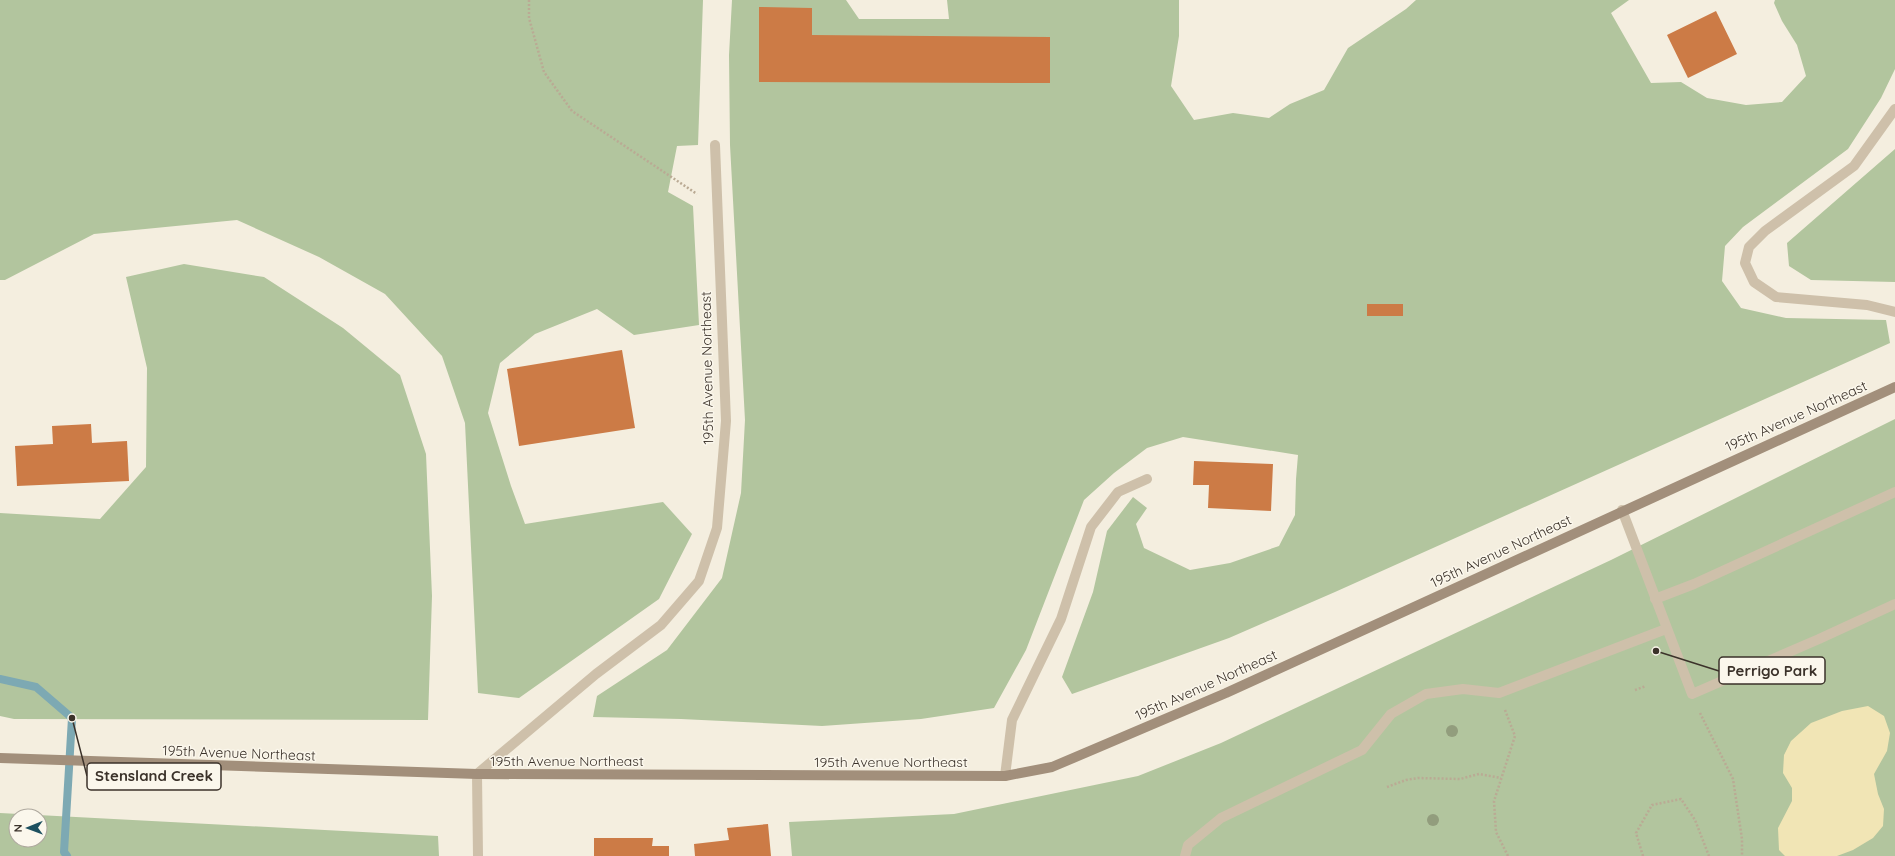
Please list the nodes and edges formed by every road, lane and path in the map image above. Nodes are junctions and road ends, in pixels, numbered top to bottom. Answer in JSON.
{"nodes":[{"id":1,"x":529,"y":0,"type":"edge"},
{"id":2,"x":1895,"y":109,"type":"edge"},
{"id":3,"x":715,"y":145,"type":"dead end"},
{"id":4,"x":716,"y":206,"type":"junction"},
{"id":5,"x":1895,"y":312,"type":"edge"},
{"id":6,"x":1895,"y":387,"type":"edge"},
{"id":7,"x":1147,"y":479,"type":"dead end"},
{"id":8,"x":1895,"y":492,"type":"edge"},
{"id":9,"x":1622,"y":510,"type":"junction"},
{"id":10,"x":1656,"y":599,"type":"junction"},
{"id":11,"x":1895,"y":604,"type":"edge"},
{"id":12,"x":1666,"y":629,"type":"junction"},
{"id":13,"x":1646,"y":686,"type":"dead end"},
{"id":14,"x":1635,"y":690,"type":"dead end"},
{"id":15,"x":1499,"y":693,"type":"junction"},
{"id":16,"x":1692,"y":694,"type":"junction"},
{"id":17,"x":3,"y":759,"type":"edge"},
{"id":18,"x":477,"y":774,"type":"junction"},
{"id":19,"x":1005,"y":776,"type":"junction"},
{"id":20,"x":1501,"y":778,"type":"junction"},
{"id":21,"x":1387,"y":787,"type":"dead end"},
{"id":22,"x":478,"y":856,"type":"edge"},
{"id":23,"x":1185,"y":856,"type":"edge"},
{"id":24,"x":1508,"y":856,"type":"edge"},
{"id":25,"x":1643,"y":856,"type":"edge"},
{"id":26,"x":1709,"y":856,"type":"edge"},
{"id":27,"x":1742,"y":856,"type":"edge"}],
"edges":[{"from":1,"to":4,"type":"path"},
{"from":2,"to":5,"type":"street"},
{"from":3,"to":4,"type":"street","name":"195th Avenue Northeast"},
{"from":4,"to":18,"type":"street","name":"195th Avenue Northeast"},
{"from":6,"to":9,"type":"street","name":"195th Avenue Northeast"},
{"from":7,"to":19,"type":"street"},
{"from":8,"to":10,"type":"street"},
{"from":9,"to":10,"type":"street"},
{"from":9,"to":19,"type":"street","name":"195th Avenue Northeast"},
{"from":10,"to":12,"type":"street"},
{"from":11,"to":16,"type":"street"},
{"from":12,"to":15,"type":"street"},
{"from":12,"to":16,"type":"street"},
{"from":13,"to":14,"type":"path"},
{"from":15,"to":20,"type":"path"},
{"from":15,"to":23,"type":"street"},
{"from":16,"to":27,"type":"path"},
{"from":17,"to":18,"type":"street","name":"195th Avenue Northeast"},
{"from":18,"to":19,"type":"street","name":"195th Avenue Northeast"},
{"from":18,"to":22,"type":"street"},
{"from":20,"to":21,"type":"path"},
{"from":20,"to":24,"type":"path"},
{"from":25,"to":26,"type":"path"}]}
